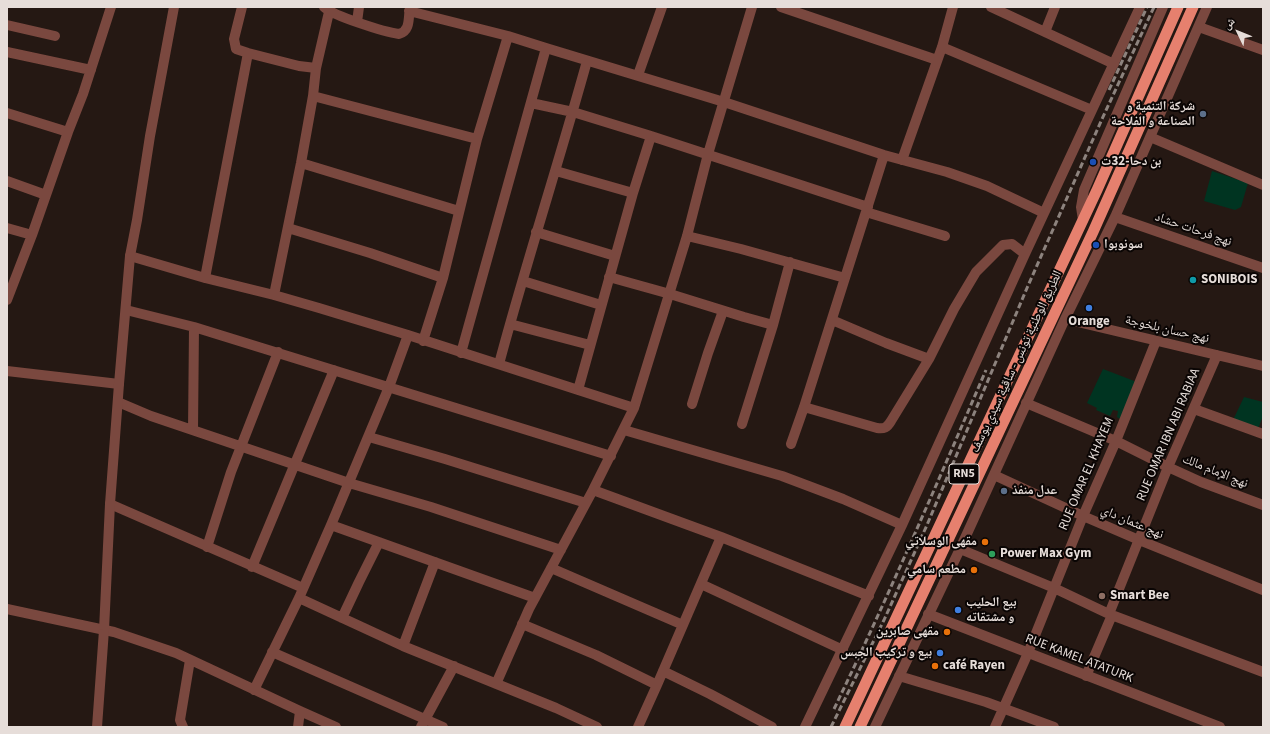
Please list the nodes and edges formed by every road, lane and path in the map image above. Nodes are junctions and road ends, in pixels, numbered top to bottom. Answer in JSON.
{"nodes":[{"id":1,"x":111,"y":7,"type":"edge"},
{"id":2,"x":174,"y":7,"type":"edge"},
{"id":3,"x":242,"y":7,"type":"edge"},
{"id":4,"x":359,"y":7,"type":"edge"},
{"id":5,"x":662,"y":7,"type":"edge"},
{"id":6,"x":752,"y":7,"type":"edge"},
{"id":7,"x":781,"y":7,"type":"edge"},
{"id":8,"x":954,"y":7,"type":"edge"},
{"id":9,"x":992,"y":7,"type":"edge"},
{"id":10,"x":1055,"y":7,"type":"edge"},
{"id":11,"x":1140,"y":7,"type":"edge"},
{"id":12,"x":1163,"y":7,"type":"edge"},
{"id":13,"x":1178,"y":7,"type":"edge"},
{"id":14,"x":1193,"y":7,"type":"edge"},
{"id":15,"x":1208,"y":7,"type":"edge"},
{"id":16,"x":326,"y":9,"type":"edge"},
{"id":17,"x":410,"y":9,"type":"edge"},
{"id":18,"x":357,"y":22,"type":"junction"},
{"id":19,"x":7,"y":26,"type":"edge"},
{"id":20,"x":1199,"y":26,"type":"junction"},
{"id":21,"x":1045,"y":32,"type":"junction"},
{"id":22,"x":55,"y":36,"type":"dead end"},
{"id":23,"x":508,"y":36,"type":"junction"},
{"id":24,"x":942,"y":47,"type":"junction"},
{"id":25,"x":546,"y":48,"type":"junction"},
{"id":26,"x":1263,"y":50,"type":"edge"},
{"id":27,"x":7,"y":52,"type":"edge"},
{"id":28,"x":248,"y":53,"type":"junction"},
{"id":29,"x":937,"y":60,"type":"junction"},
{"id":30,"x":587,"y":61,"type":"junction"},
{"id":31,"x":1114,"y":64,"type":"junction"},
{"id":32,"x":316,"y":68,"type":"junction"},
{"id":33,"x":90,"y":70,"type":"junction"},
{"id":34,"x":638,"y":75,"type":"junction"},
{"id":35,"x":313,"y":96,"type":"junction"},
{"id":36,"x":724,"y":102,"type":"junction"},
{"id":37,"x":531,"y":103,"type":"junction"},
{"id":38,"x":1092,"y":110,"type":"junction"},
{"id":39,"x":573,"y":112,"type":"junction"},
{"id":40,"x":7,"y":113,"type":"edge"},
{"id":41,"x":68,"y":132,"type":"junction"},
{"id":42,"x":652,"y":136,"type":"junction"},
{"id":43,"x":1150,"y":137,"type":"junction"},
{"id":44,"x":477,"y":139,"type":"junction"},
{"id":45,"x":708,"y":154,"type":"junction"},
{"id":46,"x":884,"y":155,"type":"junction"},
{"id":47,"x":902,"y":160,"type":"junction"},
{"id":48,"x":301,"y":163,"type":"junction"},
{"id":49,"x":556,"y":171,"type":"junction"},
{"id":50,"x":7,"y":181,"type":"edge"},
{"id":51,"x":1263,"y":185,"type":"edge"},
{"id":52,"x":633,"y":193,"type":"junction"},
{"id":53,"x":46,"y":195,"type":"junction"},
{"id":54,"x":867,"y":209,"type":"junction"},
{"id":55,"x":459,"y":211,"type":"junction"},
{"id":56,"x":1044,"y":213,"type":"junction"},
{"id":57,"x":1115,"y":218,"type":"junction"},
{"id":58,"x":1083,"y":220,"type":"junction"},
{"id":59,"x":7,"y":228,"type":"edge"},
{"id":60,"x":288,"y":228,"type":"junction"},
{"id":61,"x":536,"y":232,"type":"junction"},
{"id":62,"x":32,"y":235,"type":"junction"},
{"id":63,"x":687,"y":236,"type":"junction"},
{"id":64,"x":945,"y":236,"type":"dead end"},
{"id":65,"x":1025,"y":254,"type":"junction"},
{"id":66,"x":130,"y":256,"type":"junction"},
{"id":67,"x":615,"y":256,"type":"junction"},
{"id":68,"x":790,"y":262,"type":"junction"},
{"id":69,"x":1262,"y":263,"type":"edge"},
{"id":70,"x":609,"y":277,"type":"junction"},
{"id":71,"x":205,"y":278,"type":"junction"},
{"id":72,"x":443,"y":278,"type":"junction"},
{"id":73,"x":845,"y":278,"type":"junction"},
{"id":74,"x":523,"y":281,"type":"junction"},
{"id":75,"x":670,"y":294,"type":"junction"},
{"id":76,"x":274,"y":295,"type":"junction"},
{"id":77,"x":7,"y":300,"type":"edge"},
{"id":78,"x":601,"y":305,"type":"junction"},
{"id":79,"x":126,"y":310,"type":"junction"},
{"id":80,"x":723,"y":311,"type":"junction"},
{"id":81,"x":1065,"y":319,"type":"junction"},
{"id":82,"x":832,"y":320,"type":"junction"},
{"id":83,"x":510,"y":324,"type":"junction"},
{"id":84,"x":773,"y":325,"type":"junction"},
{"id":85,"x":194,"y":327,"type":"junction"},
{"id":86,"x":408,"y":335,"type":"junction"},
{"id":87,"x":423,"y":341,"type":"junction"},
{"id":88,"x":1156,"y":341,"type":"junction"},
{"id":89,"x":590,"y":345,"type":"junction"},
{"id":90,"x":278,"y":352,"type":"junction"},
{"id":91,"x":462,"y":353,"type":"junction"},
{"id":92,"x":1217,"y":356,"type":"junction"},
{"id":93,"x":929,"y":359,"type":"junction"},
{"id":94,"x":499,"y":364,"type":"junction"},
{"id":95,"x":1263,"y":366,"type":"edge"},
{"id":96,"x":334,"y":370,"type":"junction"},
{"id":97,"x":7,"y":371,"type":"edge"},
{"id":98,"x":119,"y":384,"type":"junction"},
{"id":99,"x":389,"y":387,"type":"junction"},
{"id":100,"x":578,"y":390,"type":"junction"},
{"id":101,"x":118,"y":402,"type":"junction"},
{"id":102,"x":1026,"y":403,"type":"junction"},
{"id":103,"x":692,"y":404,"type":"dead end"},
{"id":104,"x":634,"y":408,"type":"junction"},
{"id":105,"x":804,"y":408,"type":"junction"},
{"id":106,"x":1194,"y":409,"type":"junction"},
{"id":107,"x":742,"y":424,"type":"dead end"},
{"id":108,"x":193,"y":430,"type":"junction"},
{"id":109,"x":624,"y":430,"type":"junction"},
{"id":110,"x":1263,"y":434,"type":"edge"},
{"id":111,"x":369,"y":437,"type":"junction"},
{"id":112,"x":1116,"y":441,"type":"junction"},
{"id":113,"x":791,"y":444,"type":"dead end"},
{"id":114,"x":240,"y":446,"type":"junction"},
{"id":115,"x":611,"y":456,"type":"junction"},
{"id":116,"x":295,"y":465,"type":"junction"},
{"id":117,"x":1168,"y":467,"type":"junction"},
{"id":118,"x":994,"y":474,"type":"junction"},
{"id":119,"x":349,"y":483,"type":"junction"},
{"id":120,"x":593,"y":490,"type":"junction"},
{"id":121,"x":586,"y":503,"type":"junction"},
{"id":122,"x":110,"y":504,"type":"junction"},
{"id":123,"x":1263,"y":505,"type":"edge"},
{"id":124,"x":1083,"y":516,"type":"junction"},
{"id":125,"x":331,"y":525,"type":"junction"},
{"id":126,"x":902,"y":525,"type":"junction"},
{"id":127,"x":721,"y":537,"type":"junction"},
{"id":128,"x":1138,"y":540,"type":"junction"},
{"id":129,"x":379,"y":542,"type":"junction"},
{"id":130,"x":207,"y":547,"type":"junction"},
{"id":131,"x":960,"y":549,"type":"junction"},
{"id":132,"x":561,"y":550,"type":"junction"},
{"id":133,"x":435,"y":562,"type":"junction"},
{"id":134,"x":252,"y":567,"type":"junction"},
{"id":135,"x":551,"y":568,"type":"junction"},
{"id":136,"x":701,"y":584,"type":"junction"},
{"id":137,"x":303,"y":588,"type":"junction"},
{"id":138,"x":1054,"y":588,"type":"junction"},
{"id":139,"x":1263,"y":590,"type":"edge"},
{"id":140,"x":869,"y":596,"type":"junction"},
{"id":141,"x":299,"y":598,"type":"junction"},
{"id":142,"x":535,"y":598,"type":"junction"},
{"id":143,"x":7,"y":609,"type":"edge"},
{"id":144,"x":928,"y":614,"type":"junction"},
{"id":145,"x":1111,"y":614,"type":"junction"},
{"id":146,"x":342,"y":618,"type":"junction"},
{"id":147,"x":522,"y":624,"type":"junction"},
{"id":148,"x":683,"y":625,"type":"junction"},
{"id":149,"x":104,"y":630,"type":"junction"},
{"id":150,"x":403,"y":646,"type":"junction"},
{"id":151,"x":842,"y":650,"type":"junction"},
{"id":152,"x":272,"y":652,"type":"junction"},
{"id":153,"x":1028,"y":653,"type":"junction"},
{"id":154,"x":190,"y":660,"type":"junction"},
{"id":155,"x":454,"y":666,"type":"junction"},
{"id":156,"x":663,"y":671,"type":"junction"},
{"id":157,"x":1263,"y":672,"type":"edge"},
{"id":158,"x":899,"y":676,"type":"junction"},
{"id":159,"x":1086,"y":676,"type":"junction"},
{"id":160,"x":496,"y":684,"type":"junction"},
{"id":161,"x":657,"y":685,"type":"junction"},
{"id":162,"x":254,"y":690,"type":"junction"},
{"id":163,"x":1003,"y":708,"type":"junction"},
{"id":164,"x":300,"y":711,"type":"junction"},
{"id":165,"x":423,"y":723,"type":"edge"},
{"id":166,"x":98,"y":727,"type":"edge"},
{"id":167,"x":183,"y":727,"type":"edge"},
{"id":168,"x":298,"y":727,"type":"edge"},
{"id":169,"x":336,"y":727,"type":"edge"},
{"id":170,"x":443,"y":727,"type":"edge"},
{"id":171,"x":597,"y":727,"type":"edge"},
{"id":172,"x":638,"y":727,"type":"edge"},
{"id":173,"x":772,"y":727,"type":"edge"},
{"id":174,"x":805,"y":727,"type":"edge"},
{"id":175,"x":845,"y":727,"type":"edge"},
{"id":176,"x":860,"y":727,"type":"edge"},
{"id":177,"x":875,"y":727,"type":"edge"},
{"id":178,"x":995,"y":727,"type":"edge"},
{"id":179,"x":1054,"y":727,"type":"edge"},
{"id":180,"x":1220,"y":727,"type":"edge"}],
"edges":[{"from":1,"to":33,"type":"street"},
{"from":2,"to":66,"type":"street"},
{"from":3,"to":28,"type":"street"},
{"from":4,"to":18,"type":"street"},
{"from":5,"to":34,"type":"street"},
{"from":6,"to":36,"type":"street"},
{"from":7,"to":29,"type":"street"},
{"from":8,"to":24,"type":"street"},
{"from":9,"to":21,"type":"street"},
{"from":10,"to":21,"type":"street"},
{"from":11,"to":31,"type":"street"},
{"from":12,"to":58,"type":"street"},
{"from":13,"to":58,"type":"highway","name":"الطريق الوطنية تونس - ساقية سيدي يوسف","number":"RN5"},
{"from":14,"to":176,"type":"highway","name":"الطريق الوطنية تونس - ساقية سيدي يوسف","number":"RN5"},
{"from":15,"to":20,"type":"street"},
{"from":16,"to":18,"type":"street"},
{"from":16,"to":32,"type":"street"},
{"from":17,"to":18,"type":"street"},
{"from":17,"to":23,"type":"street"},
{"from":19,"to":22,"type":"street"},
{"from":20,"to":26,"type":"street"},
{"from":20,"to":43,"type":"street"},
{"from":21,"to":31,"type":"street"},
{"from":23,"to":25,"type":"street"},
{"from":23,"to":44,"type":"street"},
{"from":24,"to":29,"type":"street"},
{"from":24,"to":38,"type":"street"},
{"from":25,"to":30,"type":"street"},
{"from":25,"to":37,"type":"street"},
{"from":27,"to":33,"type":"street"},
{"from":28,"to":32,"type":"street"},
{"from":28,"to":71,"type":"street"},
{"from":29,"to":47,"type":"street"},
{"from":30,"to":34,"type":"street"},
{"from":30,"to":39,"type":"street"},
{"from":31,"to":38,"type":"street"},
{"from":32,"to":35,"type":"street"},
{"from":33,"to":41,"type":"street"},
{"from":34,"to":36,"type":"street"},
{"from":35,"to":44,"type":"street"},
{"from":35,"to":48,"type":"street"},
{"from":36,"to":45,"type":"street"},
{"from":36,"to":46,"type":"street"},
{"from":37,"to":39,"type":"street"},
{"from":37,"to":91,"type":"street"},
{"from":38,"to":56,"type":"street"},
{"from":39,"to":42,"type":"street"},
{"from":39,"to":49,"type":"street"},
{"from":40,"to":41,"type":"street"},
{"from":41,"to":53,"type":"street"},
{"from":42,"to":45,"type":"street"},
{"from":42,"to":52,"type":"street"},
{"from":43,"to":51,"type":"street"},
{"from":43,"to":57,"type":"street"},
{"from":44,"to":55,"type":"street"},
{"from":45,"to":54,"type":"street"},
{"from":45,"to":63,"type":"street"},
{"from":46,"to":47,"type":"street"},
{"from":46,"to":54,"type":"street"},
{"from":47,"to":56,"type":"street"},
{"from":48,"to":55,"type":"street"},
{"from":48,"to":60,"type":"street"},
{"from":49,"to":52,"type":"street"},
{"from":49,"to":61,"type":"street"},
{"from":50,"to":53,"type":"street"},
{"from":52,"to":67,"type":"street"},
{"from":53,"to":62,"type":"street"},
{"from":54,"to":64,"type":"street"},
{"from":54,"to":73,"type":"street"},
{"from":55,"to":72,"type":"street"},
{"from":56,"to":65,"type":"street"},
{"from":57,"to":69,"type":"street","name":"نهج فرحات حشاد"},
{"from":57,"to":81,"type":"street"},
{"from":58,"to":175,"type":"highway","name":"الطريق الوطنية تونس - ساقية سيدي يوسف","number":"RN5"},
{"from":59,"to":62,"type":"street"},
{"from":60,"to":72,"type":"street"},
{"from":60,"to":76,"type":"street"},
{"from":61,"to":67,"type":"street"},
{"from":61,"to":74,"type":"street"},
{"from":62,"to":77,"type":"street"},
{"from":63,"to":68,"type":"street"},
{"from":63,"to":75,"type":"street"},
{"from":65,"to":93,"type":"street"},
{"from":65,"to":126,"type":"street"},
{"from":66,"to":71,"type":"street"},
{"from":66,"to":79,"type":"street"},
{"from":67,"to":70,"type":"street"},
{"from":68,"to":73,"type":"street"},
{"from":68,"to":84,"type":"street"},
{"from":70,"to":75,"type":"street"},
{"from":70,"to":78,"type":"street"},
{"from":71,"to":76,"type":"street"},
{"from":72,"to":87,"type":"street"},
{"from":73,"to":82,"type":"street"},
{"from":74,"to":78,"type":"street"},
{"from":74,"to":83,"type":"street"},
{"from":75,"to":80,"type":"street"},
{"from":75,"to":104,"type":"street"},
{"from":76,"to":86,"type":"street"},
{"from":78,"to":89,"type":"street"},
{"from":79,"to":85,"type":"street"},
{"from":79,"to":98,"type":"street"},
{"from":80,"to":84,"type":"street"},
{"from":80,"to":103,"type":"street"},
{"from":81,"to":88,"type":"street","name":"نهج حسان بلخوجة"},
{"from":81,"to":102,"type":"street"},
{"from":82,"to":93,"type":"street"},
{"from":82,"to":105,"type":"street"},
{"from":83,"to":89,"type":"street"},
{"from":83,"to":94,"type":"street"},
{"from":84,"to":107,"type":"street"},
{"from":85,"to":90,"type":"street"},
{"from":85,"to":108,"type":"street"},
{"from":86,"to":87,"type":"street"},
{"from":86,"to":99,"type":"street"},
{"from":87,"to":91,"type":"street"},
{"from":88,"to":92,"type":"street","name":"نهج حسان بلخوجة"},
{"from":88,"to":112,"type":"street","name":"RUE OMAR EL KHAYEM"},
{"from":89,"to":100,"type":"street"},
{"from":90,"to":96,"type":"street"},
{"from":90,"to":114,"type":"street"},
{"from":91,"to":94,"type":"street"},
{"from":92,"to":95,"type":"street","name":"نهج حسان بلخوجة"},
{"from":92,"to":106,"type":"street","name":"RUE OMAR IBN ABI RABIAA"},
{"from":93,"to":105,"type":"street"},
{"from":94,"to":100,"type":"street"},
{"from":96,"to":99,"type":"street"},
{"from":96,"to":116,"type":"street"},
{"from":97,"to":98,"type":"street"},
{"from":98,"to":101,"type":"street"},
{"from":99,"to":111,"type":"street"},
{"from":99,"to":115,"type":"street"},
{"from":100,"to":104,"type":"street"},
{"from":101,"to":108,"type":"street"},
{"from":101,"to":122,"type":"street"},
{"from":102,"to":112,"type":"street","name":"نهج الإمام مالك"},
{"from":102,"to":118,"type":"street"},
{"from":104,"to":109,"type":"street"},
{"from":105,"to":113,"type":"street"},
{"from":106,"to":110,"type":"street"},
{"from":106,"to":117,"type":"street","name":"RUE OMAR IBN ABI RABIAA"},
{"from":108,"to":114,"type":"street"},
{"from":109,"to":115,"type":"street"},
{"from":109,"to":126,"type":"street"},
{"from":111,"to":119,"type":"street"},
{"from":111,"to":121,"type":"street"},
{"from":112,"to":117,"type":"street","name":"نهج الإمام مالك"},
{"from":112,"to":124,"type":"street","name":"RUE OMAR EL KHAYEM"},
{"from":114,"to":116,"type":"street"},
{"from":114,"to":130,"type":"street"},
{"from":115,"to":120,"type":"street"},
{"from":116,"to":119,"type":"street"},
{"from":116,"to":134,"type":"street"},
{"from":117,"to":123,"type":"street","name":"نهج الإمام مالك"},
{"from":117,"to":128,"type":"street","name":"RUE OMAR IBN ABI RABIAA"},
{"from":118,"to":124,"type":"street","name":"نهج عثمان داي"},
{"from":118,"to":131,"type":"street"},
{"from":119,"to":125,"type":"street"},
{"from":119,"to":132,"type":"street"},
{"from":120,"to":121,"type":"street"},
{"from":120,"to":127,"type":"street"},
{"from":121,"to":132,"type":"street"},
{"from":122,"to":130,"type":"street"},
{"from":122,"to":149,"type":"street"},
{"from":124,"to":128,"type":"street","name":"نهج عثمان داي"},
{"from":124,"to":138,"type":"street","name":"RUE OMAR EL KHAYEM"},
{"from":125,"to":129,"type":"street"},
{"from":125,"to":137,"type":"street"},
{"from":126,"to":140,"type":"street"},
{"from":127,"to":136,"type":"street"},
{"from":127,"to":140,"type":"street"},
{"from":128,"to":139,"type":"street","name":"نهج عثمان داي"},
{"from":128,"to":145,"type":"street","name":"RUE OMAR IBN ABI RABIAA"},
{"from":129,"to":133,"type":"street"},
{"from":129,"to":146,"type":"street"},
{"from":130,"to":134,"type":"street"},
{"from":131,"to":138,"type":"street"},
{"from":131,"to":144,"type":"street"},
{"from":132,"to":135,"type":"street"},
{"from":133,"to":142,"type":"street"},
{"from":133,"to":150,"type":"street"},
{"from":134,"to":137,"type":"street"},
{"from":135,"to":142,"type":"street"},
{"from":135,"to":148,"type":"street"},
{"from":136,"to":148,"type":"street"},
{"from":136,"to":151,"type":"street"},
{"from":137,"to":141,"type":"street"},
{"from":138,"to":145,"type":"street"},
{"from":138,"to":153,"type":"street","name":"RUE OMAR EL KHAYEM"},
{"from":140,"to":151,"type":"street"},
{"from":141,"to":146,"type":"street"},
{"from":141,"to":152,"type":"street"},
{"from":142,"to":147,"type":"street"},
{"from":143,"to":149,"type":"street"},
{"from":144,"to":153,"type":"street","name":"RUE KAMEL ATATURK"},
{"from":144,"to":158,"type":"street"},
{"from":145,"to":157,"type":"street"},
{"from":145,"to":159,"type":"street","name":"RUE OMAR IBN ABI RABIAA"},
{"from":146,"to":150,"type":"street"},
{"from":147,"to":160,"type":"street"},
{"from":147,"to":161,"type":"street"},
{"from":148,"to":156,"type":"street"},
{"from":149,"to":154,"type":"street"},
{"from":149,"to":166,"type":"street"},
{"from":150,"to":155,"type":"street"},
{"from":151,"to":174,"type":"street"},
{"from":152,"to":162,"type":"street"},
{"from":152,"to":165,"type":"street"},
{"from":153,"to":159,"type":"street","name":"RUE KAMEL ATATURK"},
{"from":153,"to":163,"type":"street","name":"RUE OMAR EL KHAYEM"},
{"from":154,"to":162,"type":"street"},
{"from":154,"to":167,"type":"street"},
{"from":155,"to":160,"type":"street"},
{"from":155,"to":165,"type":"street"},
{"from":156,"to":161,"type":"street"},
{"from":156,"to":173,"type":"street"},
{"from":158,"to":163,"type":"street"},
{"from":158,"to":177,"type":"street"},
{"from":159,"to":180,"type":"street","name":"RUE KAMEL ATATURK"},
{"from":160,"to":171,"type":"street"},
{"from":161,"to":172,"type":"street"},
{"from":162,"to":164,"type":"street"},
{"from":163,"to":178,"type":"street","name":"RUE OMAR EL KHAYEM"},
{"from":163,"to":179,"type":"street"},
{"from":164,"to":168,"type":"street"},
{"from":164,"to":169,"type":"street"},
{"from":165,"to":170,"type":"street"}]}
